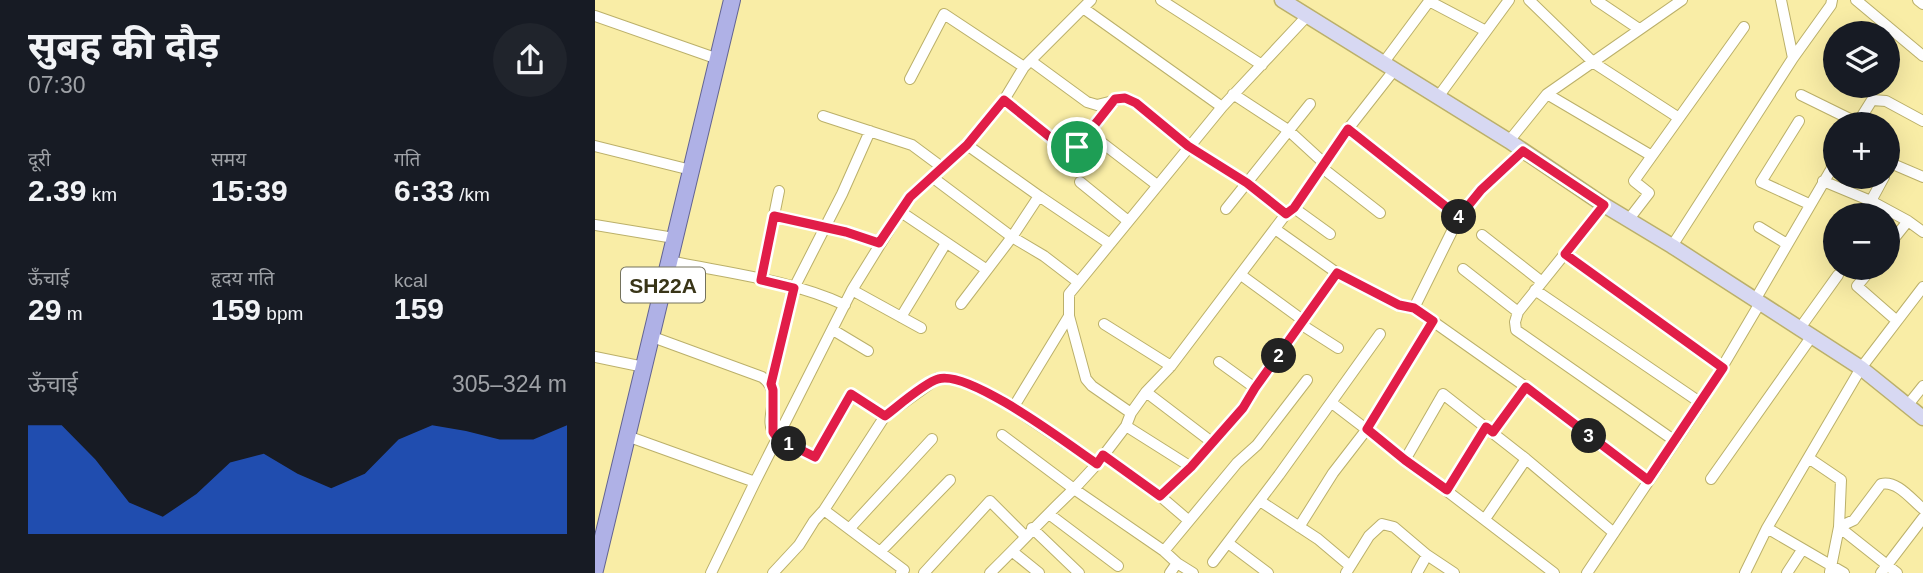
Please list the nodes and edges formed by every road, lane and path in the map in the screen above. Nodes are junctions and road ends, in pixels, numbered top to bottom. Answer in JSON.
{"nodes":[{"id":1,"x":732,"y":0,"type":"edge"},
{"id":2,"x":1091,"y":0,"type":"edge"},
{"id":3,"x":1161,"y":0,"type":"edge"},
{"id":4,"x":1282,"y":0,"type":"edge"},
{"id":5,"x":1509,"y":0,"type":"edge"},
{"id":6,"x":1529,"y":0,"type":"edge"},
{"id":7,"x":1596,"y":0,"type":"edge"},
{"id":8,"x":1682,"y":0,"type":"edge"},
{"id":9,"x":1781,"y":0,"type":"edge"},
{"id":10,"x":1832,"y":0,"type":"edge"},
{"id":11,"x":1856,"y":0,"type":"edge"},
{"id":12,"x":1918,"y":0,"type":"edge"},
{"id":13,"x":1430,"y":1,"type":"edge"},
{"id":14,"x":1923,"y":4,"type":"edge"},
{"id":15,"x":1083,"y":8,"type":"junction"},
{"id":16,"x":1308,"y":15,"type":"junction"},
{"id":17,"x":595,"y":16,"type":"edge"},
{"id":18,"x":1744,"y":27,"type":"dead end"},
{"id":19,"x":1639,"y":29,"type":"junction"},
{"id":20,"x":1486,"y":31,"type":"junction"},
{"id":21,"x":1923,"y":56,"type":"edge"},
{"id":22,"x":1793,"y":58,"type":"junction"},
{"id":23,"x":718,"y":59,"type":"junction"},
{"id":24,"x":1594,"y":63,"type":"junction"},
{"id":25,"x":1028,"y":64,"type":"junction"},
{"id":26,"x":1262,"y":65,"type":"junction"},
{"id":27,"x":1389,"y":66,"type":"junction"},
{"id":28,"x":910,"y":79,"type":"dead end"},
{"id":29,"x":1233,"y":94,"type":"junction"},
{"id":30,"x":1547,"y":94,"type":"junction"},
{"id":31,"x":1801,"y":95,"type":"dead end"},
{"id":32,"x":1438,"y":97,"type":"junction"},
{"id":33,"x":1115,"y":99,"type":"junction"},
{"id":34,"x":1004,"y":100,"type":"junction"},
{"id":35,"x":1310,"y":104,"type":"dead end"},
{"id":36,"x":1222,"y":107,"type":"junction"},
{"id":37,"x":1834,"y":112,"type":"edge"},
{"id":38,"x":1865,"y":112,"type":"edge"},
{"id":39,"x":823,"y":116,"type":"dead end"},
{"id":40,"x":1679,"y":118,"type":"junction"},
{"id":41,"x":1799,"y":121,"type":"dead end"},
{"id":42,"x":1923,"y":121,"type":"edge"},
{"id":43,"x":1348,"y":129,"type":"junction"},
{"id":44,"x":1288,"y":130,"type":"junction"},
{"id":45,"x":870,"y":131,"type":"junction"},
{"id":46,"x":1089,"y":132,"type":"junction"},
{"id":47,"x":1509,"y":141,"type":"junction"},
{"id":48,"x":967,"y":145,"type":"junction"},
{"id":49,"x":595,"y":146,"type":"edge"},
{"id":50,"x":1188,"y":146,"type":"junction"},
{"id":51,"x":1523,"y":151,"type":"junction"},
{"id":52,"x":1652,"y":156,"type":"junction"},
{"id":53,"x":1322,"y":165,"type":"junction"},
{"id":54,"x":943,"y":169,"type":"junction"},
{"id":55,"x":1900,"y":169,"type":"edge"},
{"id":56,"x":691,"y":170,"type":"junction"},
{"id":57,"x":932,"y":177,"type":"junction"},
{"id":58,"x":1923,"y":177,"type":"edge"},
{"id":59,"x":1823,"y":181,"type":"edge"},
{"id":60,"x":1080,"y":182,"type":"dead end"},
{"id":61,"x":1247,"y":183,"type":"junction"},
{"id":62,"x":1157,"y":185,"type":"junction"},
{"id":63,"x":1842,"y":189,"type":"edge"},
{"id":64,"x":1878,"y":189,"type":"edge"},
{"id":65,"x":779,"y":191,"type":"dead end"},
{"id":66,"x":1039,"y":196,"type":"junction"},
{"id":67,"x":1871,"y":201,"type":"junction"},
{"id":68,"x":1809,"y":204,"type":"junction"},
{"id":69,"x":1604,"y":205,"type":"junction"},
{"id":70,"x":1226,"y":209,"type":"dead end"},
{"id":71,"x":1290,"y":211,"type":"junction"},
{"id":72,"x":901,"y":212,"type":"junction"},
{"id":73,"x":1380,"y":213,"type":"dead end"},
{"id":74,"x":774,"y":216,"type":"junction"},
{"id":75,"x":1459,"y":217,"type":"junction"},
{"id":76,"x":1629,"y":219,"type":"junction"},
{"id":77,"x":1128,"y":221,"type":"junction"},
{"id":78,"x":1908,"y":221,"type":"junction"},
{"id":79,"x":595,"y":225,"type":"edge"},
{"id":80,"x":1759,"y":227,"type":"dead end"},
{"id":81,"x":824,"y":228,"type":"junction"},
{"id":82,"x":1275,"y":229,"type":"junction"},
{"id":83,"x":1900,"y":231,"type":"edge"},
{"id":84,"x":1923,"y":232,"type":"edge"},
{"id":85,"x":1330,"y":234,"type":"dead end"},
{"id":86,"x":1482,"y":235,"type":"dead end"},
{"id":87,"x":1012,"y":237,"type":"junction"},
{"id":88,"x":674,"y":239,"type":"junction"},
{"id":89,"x":879,"y":243,"type":"junction"},
{"id":90,"x":946,"y":243,"type":"junction"},
{"id":91,"x":1110,"y":244,"type":"junction"},
{"id":92,"x":1787,"y":244,"type":"junction"},
{"id":93,"x":1672,"y":246,"type":"junction"},
{"id":94,"x":1565,"y":254,"type":"junction"},
{"id":95,"x":669,"y":261,"type":"junction"},
{"id":96,"x":1463,"y":269,"type":"dead end"},
{"id":97,"x":986,"y":270,"type":"junction"},
{"id":98,"x":1337,"y":273,"type":"junction"},
{"id":99,"x":1241,"y":275,"type":"junction"},
{"id":100,"x":761,"y":280,"type":"junction"},
{"id":101,"x":1835,"y":280,"type":"edge"},
{"id":102,"x":1862,"y":280,"type":"edge"},
{"id":103,"x":1078,"y":282,"type":"junction"},
{"id":104,"x":1539,"y":286,"type":"junction"},
{"id":105,"x":794,"y":288,"type":"junction"},
{"id":106,"x":1923,"y":288,"type":"edge"},
{"id":107,"x":852,"y":290,"type":"junction"},
{"id":108,"x":1758,"y":301,"type":"junction"},
{"id":109,"x":845,"y":304,"type":"junction"},
{"id":110,"x":961,"y":304,"type":"dead end"},
{"id":111,"x":1414,"y":308,"type":"junction"},
{"id":112,"x":1518,"y":312,"type":"junction"},
{"id":113,"x":1069,"y":316,"type":"junction"},
{"id":114,"x":901,"y":317,"type":"junction"},
{"id":115,"x":1433,"y":321,"type":"junction"},
{"id":116,"x":1897,"y":321,"type":"junction"},
{"id":117,"x":1303,"y":323,"type":"junction"},
{"id":118,"x":1104,"y":324,"type":"dead end"},
{"id":119,"x":921,"y":328,"type":"dead end"},
{"id":120,"x":833,"y":330,"type":"junction"},
{"id":121,"x":1806,"y":332,"type":"junction"},
{"id":122,"x":1380,"y":334,"type":"dead end"},
{"id":123,"x":650,"y":337,"type":"junction"},
{"id":124,"x":1338,"y":348,"type":"dead end"},
{"id":125,"x":868,"y":351,"type":"dead end"},
{"id":126,"x":595,"y":357,"type":"edge"},
{"id":127,"x":1219,"y":362,"type":"dead end"},
{"id":128,"x":1171,"y":366,"type":"junction"},
{"id":129,"x":644,"y":367,"type":"junction"},
{"id":130,"x":1723,"y":368,"type":"junction"},
{"id":131,"x":1861,"y":368,"type":"junction"},
{"id":132,"x":1307,"y":380,"type":"dead end"},
{"id":133,"x":771,"y":384,"type":"junction"},
{"id":134,"x":1923,"y":386,"type":"edge"},
{"id":135,"x":1526,"y":387,"type":"junction"},
{"id":136,"x":1255,"y":388,"type":"junction"},
{"id":137,"x":1146,"y":392,"type":"junction"},
{"id":138,"x":1332,"y":402,"type":"junction"},
{"id":139,"x":1701,"y":403,"type":"junction"},
{"id":140,"x":1907,"y":406,"type":"junction"},
{"id":141,"x":1013,"y":408,"type":"junction"},
{"id":142,"x":1131,"y":413,"type":"junction"},
{"id":143,"x":885,"y":416,"type":"junction"},
{"id":144,"x":1923,"y":418,"type":"edge"},
{"id":145,"x":1126,"y":426,"type":"junction"},
{"id":146,"x":1367,"y":429,"type":"junction"},
{"id":147,"x":1490,"y":430,"type":"junction"},
{"id":148,"x":1002,"y":435,"type":"dead end"},
{"id":149,"x":627,"y":436,"type":"junction"},
{"id":150,"x":777,"y":438,"type":"junction"},
{"id":151,"x":932,"y":439,"type":"dead end"},
{"id":152,"x":1675,"y":441,"type":"junction"},
{"id":153,"x":1213,"y":443,"type":"junction"},
{"id":154,"x":1526,"y":458,"type":"junction"},
{"id":155,"x":1810,"y":459,"type":"junction"},
{"id":156,"x":1100,"y":460,"type":"junction"},
{"id":157,"x":1405,"y":460,"type":"junction"},
{"id":158,"x":1191,"y":467,"type":"junction"},
{"id":159,"x":1711,"y":479,"type":"dead end"},
{"id":160,"x":950,"y":480,"type":"dead end"},
{"id":161,"x":1648,"y":480,"type":"junction"},
{"id":162,"x":755,"y":482,"type":"junction"},
{"id":163,"x":1074,"y":489,"type":"junction"},
{"id":164,"x":1447,"y":490,"type":"junction"},
{"id":165,"x":1160,"y":496,"type":"junction"},
{"id":166,"x":1260,"y":501,"type":"junction"},
{"id":167,"x":1923,"y":509,"type":"edge"},
{"id":168,"x":824,"y":510,"type":"junction"},
{"id":169,"x":1049,"y":514,"type":"junction"},
{"id":170,"x":1923,"y":518,"type":"edge"},
{"id":171,"x":1485,"y":519,"type":"junction"},
{"id":172,"x":1188,"y":520,"type":"junction"},
{"id":173,"x":1299,"y":527,"type":"junction"},
{"id":174,"x":1839,"y":527,"type":"junction"},
{"id":175,"x":850,"y":528,"type":"junction"},
{"id":176,"x":1767,"y":528,"type":"junction"},
{"id":177,"x":1028,"y":532,"type":"junction"},
{"id":178,"x":1614,"y":533,"type":"junction"},
{"id":179,"x":1228,"y":543,"type":"junction"},
{"id":180,"x":1802,"y":550,"type":"junction"},
{"id":181,"x":1164,"y":551,"type":"junction"},
{"id":182,"x":880,"y":552,"type":"junction"},
{"id":183,"x":1013,"y":552,"type":"junction"},
{"id":184,"x":1427,"y":555,"type":"junction"},
{"id":185,"x":1213,"y":562,"type":"dead end"},
{"id":186,"x":1177,"y":563,"type":"junction"},
{"id":187,"x":1118,"y":566,"type":"dead end"},
{"id":188,"x":1348,"y":569,"type":"edge"},
{"id":189,"x":595,"y":570,"type":"edge"},
{"id":190,"x":1830,"y":570,"type":"edge"},
{"id":191,"x":1889,"y":571,"type":"edge"},
{"id":192,"x":992,"y":572,"type":"edge"},
{"id":193,"x":711,"y":573,"type":"edge"},
{"id":194,"x":773,"y":573,"type":"edge"},
{"id":195,"x":901,"y":573,"type":"edge"},
{"id":196,"x":924,"y":573,"type":"edge"},
{"id":197,"x":1039,"y":573,"type":"edge"},
{"id":198,"x":1079,"y":573,"type":"edge"},
{"id":199,"x":1170,"y":573,"type":"edge"},
{"id":200,"x":1193,"y":573,"type":"edge"},
{"id":201,"x":1268,"y":573,"type":"edge"},
{"id":202,"x":1417,"y":573,"type":"edge"},
{"id":203,"x":1454,"y":573,"type":"edge"},
{"id":204,"x":1554,"y":573,"type":"edge"},
{"id":205,"x":1587,"y":573,"type":"edge"},
{"id":206,"x":1745,"y":573,"type":"edge"},
{"id":207,"x":1787,"y":573,"type":"edge"},
{"id":208,"x":1845,"y":573,"type":"edge"}],
"edges":[{"from":1,"to":23,"type":"main road","number":"SH22A"},
{"from":2,"to":15,"type":"street"},
{"from":3,"to":26,"type":"street"},
{"from":4,"to":16,"type":"street"},
{"from":5,"to":20,"type":"street"},
{"from":6,"to":24,"type":"street"},
{"from":7,"to":19,"type":"street"},
{"from":8,"to":19,"type":"street"},
{"from":9,"to":22,"type":"street"},
{"from":10,"to":22,"type":"street"},
{"from":11,"to":21,"type":"street"},
{"from":12,"to":14,"type":"street"},
{"from":13,"to":20,"type":"street"},
{"from":13,"to":27,"type":"street"},
{"from":15,"to":25,"type":"street"},
{"from":15,"to":36,"type":"street"},
{"from":16,"to":26,"type":"street"},
{"from":16,"to":27,"type":"street"},
{"from":17,"to":23,"type":"street"},
{"from":18,"to":40,"type":"street"},
{"from":19,"to":24,"type":"street"},
{"from":20,"to":32,"type":"street"},
{"from":22,"to":93,"type":"street"},
{"from":23,"to":56,"type":"main road","number":"SH22A"},
{"from":24,"to":30,"type":"street"},
{"from":24,"to":40,"type":"street"},
{"from":25,"to":28,"type":"street"},
{"from":25,"to":33,"type":"street"},
{"from":25,"to":34,"type":"street"},
{"from":26,"to":29,"type":"street"},
{"from":27,"to":32,"type":"street"},
{"from":27,"to":43,"type":"street"},
{"from":29,"to":36,"type":"street"},
{"from":29,"to":44,"type":"street"},
{"from":30,"to":47,"type":"street"},
{"from":30,"to":52,"type":"street"},
{"from":31,"to":37,"type":"street"},
{"from":32,"to":47,"type":"street"},
{"from":33,"to":46,"type":"street"},
{"from":33,"to":50,"type":"street"},
{"from":34,"to":46,"type":"street"},
{"from":34,"to":48,"type":"street"},
{"from":35,"to":44,"type":"street"},
{"from":36,"to":50,"type":"street"},
{"from":38,"to":42,"type":"street"},
{"from":39,"to":45,"type":"street"},
{"from":40,"to":52,"type":"street"},
{"from":41,"to":68,"type":"street"},
{"from":43,"to":53,"type":"street"},
{"from":43,"to":75,"type":"street"},
{"from":44,"to":53,"type":"street"},
{"from":44,"to":61,"type":"street"},
{"from":45,"to":54,"type":"street"},
{"from":45,"to":81,"type":"street"},
{"from":46,"to":62,"type":"street"},
{"from":47,"to":51,"type":"street"},
{"from":48,"to":54,"type":"street"},
{"from":48,"to":66,"type":"street"},
{"from":49,"to":56,"type":"street"},
{"from":50,"to":61,"type":"street"},
{"from":50,"to":62,"type":"street"},
{"from":51,"to":69,"type":"street"},
{"from":51,"to":75,"type":"street"},
{"from":52,"to":76,"type":"street"},
{"from":53,"to":71,"type":"street"},
{"from":53,"to":73,"type":"street"},
{"from":54,"to":57,"type":"street"},
{"from":55,"to":58,"type":"street"},
{"from":56,"to":88,"type":"main road","number":"SH22A"},
{"from":57,"to":72,"type":"street"},
{"from":57,"to":87,"type":"street"},
{"from":59,"to":68,"type":"street"},
{"from":60,"to":77,"type":"street"},
{"from":61,"to":70,"type":"street"},
{"from":61,"to":71,"type":"street"},
{"from":62,"to":77,"type":"street"},
{"from":63,"to":67,"type":"street"},
{"from":64,"to":67,"type":"street"},
{"from":65,"to":74,"type":"street"},
{"from":66,"to":87,"type":"street"},
{"from":66,"to":91,"type":"street"},
{"from":67,"to":78,"type":"street"},
{"from":68,"to":92,"type":"street"},
{"from":69,"to":76,"type":"street"},
{"from":69,"to":94,"type":"street"},
{"from":71,"to":82,"type":"street"},
{"from":71,"to":85,"type":"street"},
{"from":72,"to":89,"type":"street"},
{"from":72,"to":90,"type":"street"},
{"from":74,"to":81,"type":"street"},
{"from":74,"to":100,"type":"street"},
{"from":75,"to":111,"type":"street"},
{"from":76,"to":93,"type":"street"},
{"from":77,"to":91,"type":"street"},
{"from":78,"to":83,"type":"street"},
{"from":78,"to":84,"type":"street"},
{"from":79,"to":88,"type":"street"},
{"from":80,"to":92,"type":"street"},
{"from":81,"to":89,"type":"street"},
{"from":81,"to":105,"type":"street"},
{"from":82,"to":98,"type":"street"},
{"from":82,"to":99,"type":"street"},
{"from":86,"to":104,"type":"street"},
{"from":87,"to":97,"type":"street"},
{"from":87,"to":103,"type":"street"},
{"from":88,"to":95,"type":"main road","number":"SH22A"},
{"from":89,"to":107,"type":"street"},
{"from":90,"to":97,"type":"street"},
{"from":90,"to":114,"type":"street"},
{"from":91,"to":103,"type":"street"},
{"from":92,"to":108,"type":"street"},
{"from":93,"to":108,"type":"street"},
{"from":94,"to":104,"type":"street"},
{"from":94,"to":130,"type":"street"},
{"from":95,"to":100,"type":"street"},
{"from":95,"to":123,"type":"main road","number":"SH22A"},
{"from":96,"to":112,"type":"street"},
{"from":97,"to":110,"type":"street"},
{"from":98,"to":111,"type":"street"},
{"from":98,"to":117,"type":"street"},
{"from":99,"to":117,"type":"street"},
{"from":99,"to":128,"type":"street"},
{"from":100,"to":105,"type":"street"},
{"from":101,"to":121,"type":"street"},
{"from":102,"to":116,"type":"street"},
{"from":103,"to":113,"type":"street"},
{"from":104,"to":112,"type":"street"},
{"from":104,"to":139,"type":"street"},
{"from":105,"to":109,"type":"street"},
{"from":105,"to":133,"type":"street"},
{"from":106,"to":116,"type":"street"},
{"from":107,"to":109,"type":"street"},
{"from":107,"to":114,"type":"street"},
{"from":108,"to":121,"type":"street"},
{"from":108,"to":130,"type":"street"},
{"from":109,"to":120,"type":"street"},
{"from":111,"to":115,"type":"street"},
{"from":112,"to":152,"type":"street"},
{"from":113,"to":141,"type":"street"},
{"from":113,"to":142,"type":"street"},
{"from":114,"to":119,"type":"street"},
{"from":115,"to":135,"type":"street"},
{"from":115,"to":146,"type":"street"},
{"from":116,"to":131,"type":"street"},
{"from":117,"to":124,"type":"street"},
{"from":117,"to":136,"type":"street"},
{"from":118,"to":128,"type":"street"},
{"from":120,"to":125,"type":"street"},
{"from":120,"to":150,"type":"street"},
{"from":121,"to":131,"type":"street"},
{"from":121,"to":159,"type":"street"},
{"from":122,"to":138,"type":"street"},
{"from":123,"to":129,"type":"main road","number":"SH22A"},
{"from":123,"to":133,"type":"street"},
{"from":126,"to":129,"type":"street"},
{"from":127,"to":136,"type":"street"},
{"from":128,"to":137,"type":"street"},
{"from":129,"to":149,"type":"main road","number":"SH22A"},
{"from":130,"to":139,"type":"street"},
{"from":131,"to":140,"type":"street"},
{"from":131,"to":155,"type":"street"},
{"from":132,"to":172,"type":"street"},
{"from":133,"to":150,"type":"street"},
{"from":134,"to":140,"type":"street"},
{"from":135,"to":147,"type":"street"},
{"from":135,"to":161,"type":"street"},
{"from":136,"to":153,"type":"street"},
{"from":137,"to":142,"type":"street"},
{"from":137,"to":153,"type":"street"},
{"from":138,"to":146,"type":"street"},
{"from":138,"to":166,"type":"street"},
{"from":139,"to":152,"type":"street"},
{"from":140,"to":144,"type":"street"},
{"from":141,"to":143,"type":"street"},
{"from":141,"to":156,"type":"street"},
{"from":142,"to":145,"type":"street"},
{"from":143,"to":150,"type":"street"},
{"from":143,"to":168,"type":"street"},
{"from":145,"to":156,"type":"street"},
{"from":145,"to":158,"type":"street"},
{"from":146,"to":157,"type":"street"},
{"from":146,"to":173,"type":"street"},
{"from":147,"to":154,"type":"street"},
{"from":147,"to":157,"type":"street"},
{"from":147,"to":164,"type":"street"},
{"from":148,"to":163,"type":"street"},
{"from":149,"to":162,"type":"street"},
{"from":149,"to":189,"type":"main road","number":"SH22A"},
{"from":150,"to":162,"type":"street"},
{"from":151,"to":175,"type":"street"},
{"from":152,"to":161,"type":"street"},
{"from":153,"to":158,"type":"street"},
{"from":154,"to":171,"type":"street"},
{"from":154,"to":178,"type":"street"},
{"from":155,"to":174,"type":"street"},
{"from":155,"to":176,"type":"street"},
{"from":156,"to":163,"type":"street"},
{"from":156,"to":165,"type":"street"},
{"from":157,"to":164,"type":"street"},
{"from":158,"to":165,"type":"street"},
{"from":160,"to":182,"type":"street"},
{"from":161,"to":178,"type":"street"},
{"from":162,"to":193,"type":"street"},
{"from":163,"to":169,"type":"street"},
{"from":163,"to":181,"type":"street"},
{"from":164,"to":171,"type":"street"},
{"from":165,"to":172,"type":"street"},
{"from":166,"to":173,"type":"street"},
{"from":166,"to":179,"type":"street"},
{"from":167,"to":174,"type":"street"},
{"from":168,"to":175,"type":"street"},
{"from":168,"to":194,"type":"street"},
{"from":169,"to":177,"type":"street"},
{"from":169,"to":187,"type":"street"},
{"from":170,"to":191,"type":"street"},
{"from":171,"to":204,"type":"street"},
{"from":172,"to":181,"type":"street"},
{"from":173,"to":188,"type":"street"},
{"from":174,"to":190,"type":"street"},
{"from":174,"to":191,"type":"street"},
{"from":175,"to":182,"type":"street"},
{"from":176,"to":180,"type":"street"},
{"from":176,"to":206,"type":"street"},
{"from":177,"to":183,"type":"street"},
{"from":177,"to":196,"type":"street"},
{"from":177,"to":198,"type":"street"},
{"from":178,"to":205,"type":"street"},
{"from":179,"to":185,"type":"street"},
{"from":179,"to":201,"type":"street"},
{"from":180,"to":190,"type":"street"},
{"from":180,"to":207,"type":"street"},
{"from":181,"to":186,"type":"street"},
{"from":182,"to":195,"type":"street"},
{"from":183,"to":192,"type":"street"},
{"from":183,"to":197,"type":"street"},
{"from":184,"to":188,"type":"street"},
{"from":184,"to":202,"type":"street"},
{"from":184,"to":203,"type":"street"},
{"from":186,"to":199,"type":"street"},
{"from":186,"to":200,"type":"street"},
{"from":190,"to":208,"type":"street"}]}
